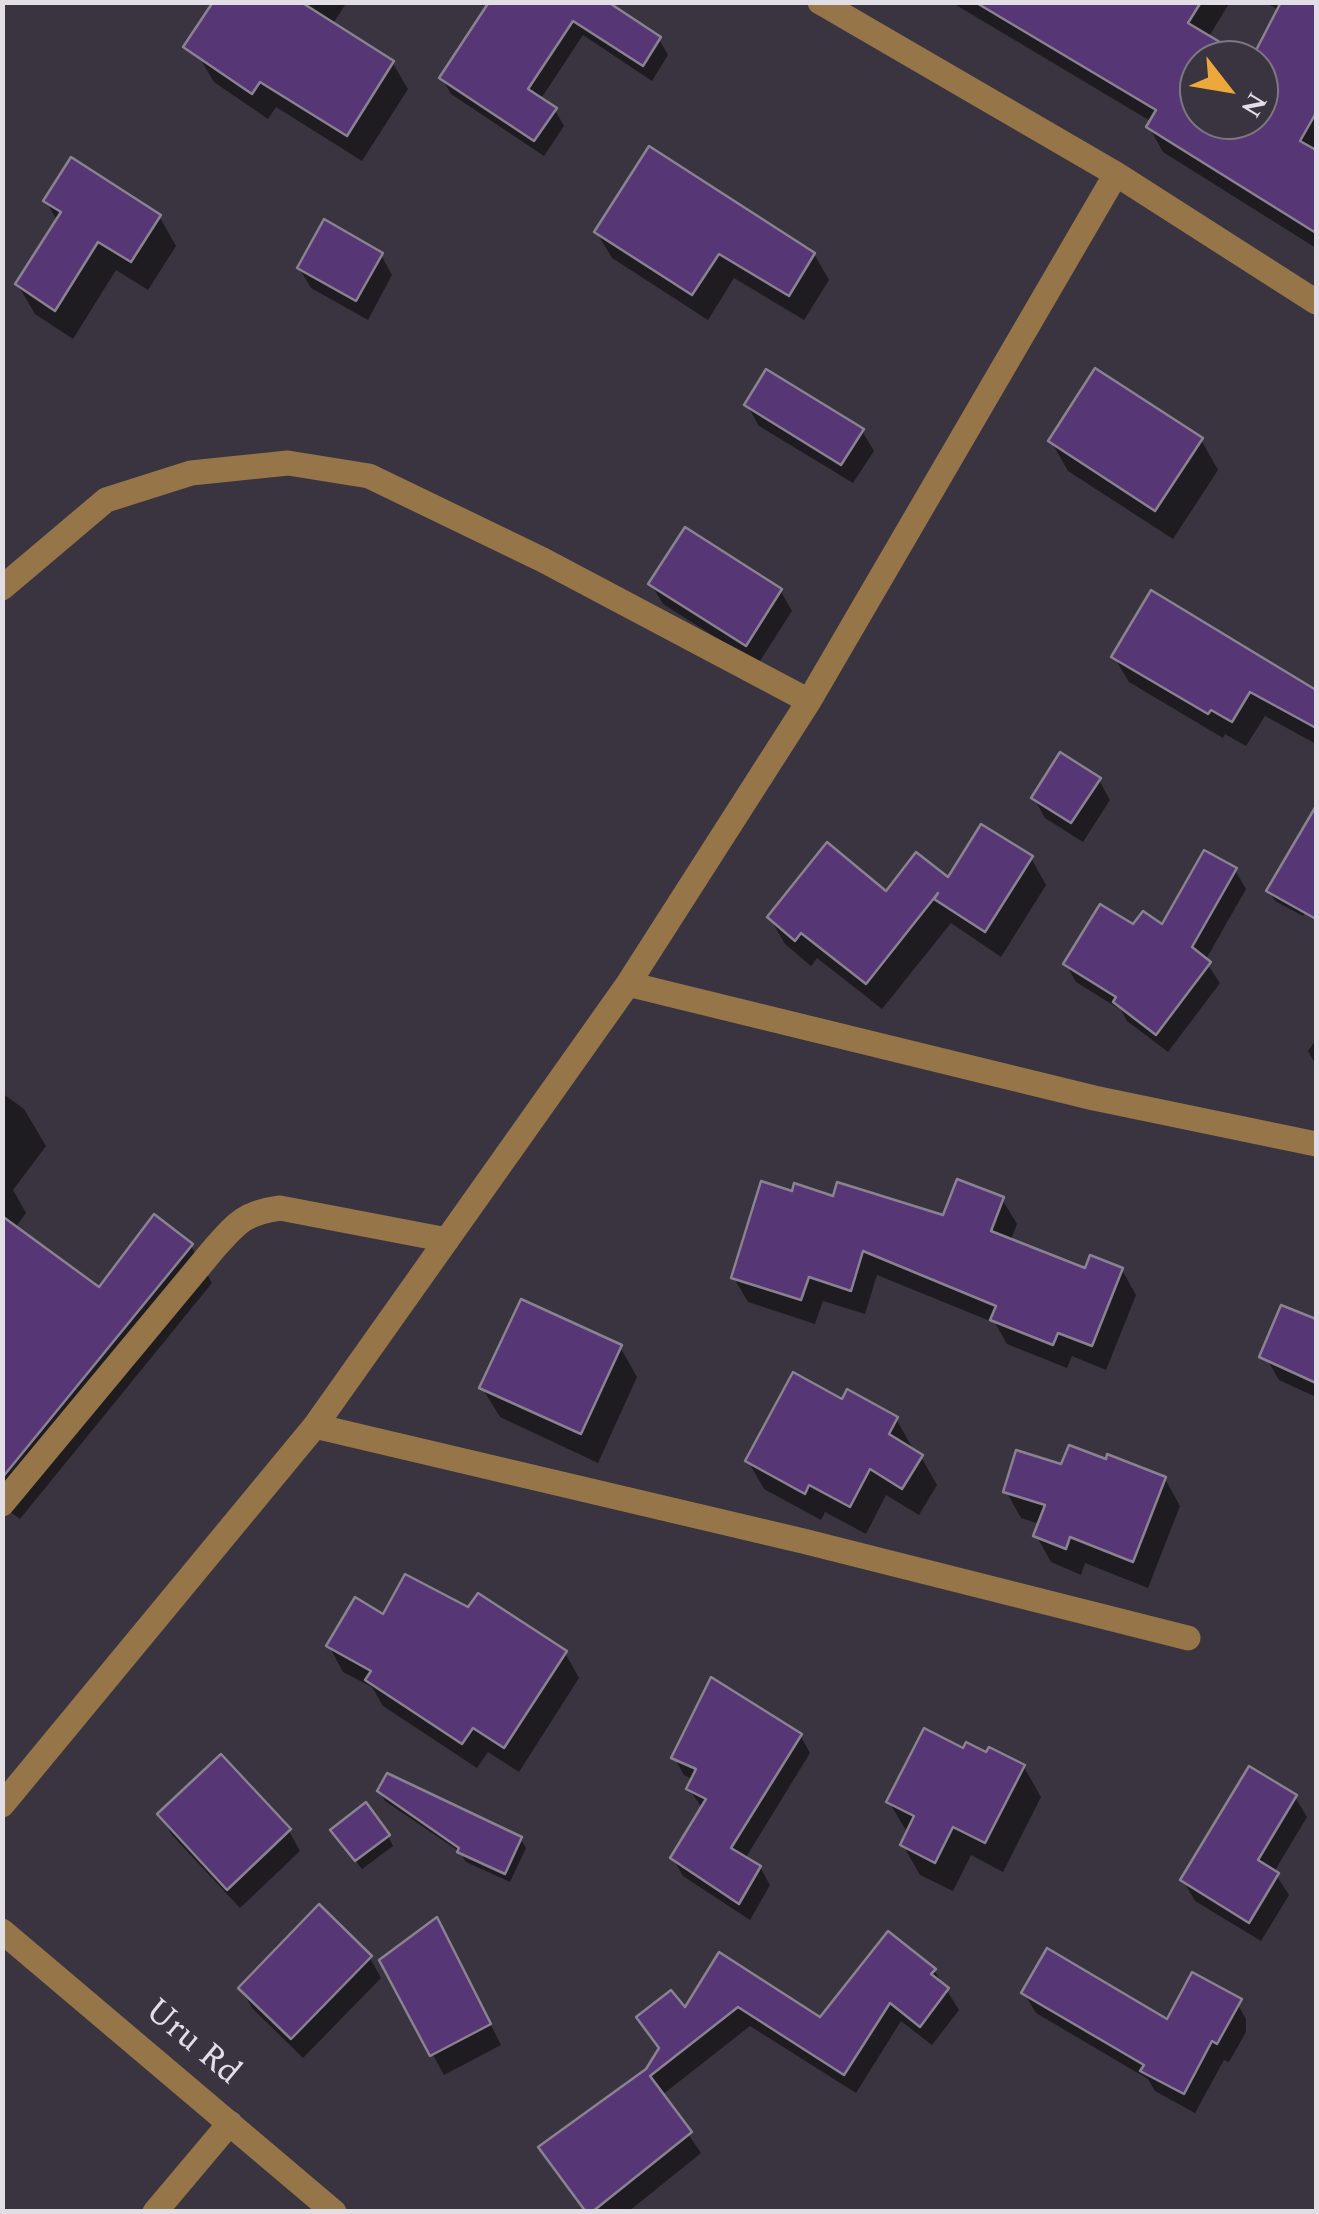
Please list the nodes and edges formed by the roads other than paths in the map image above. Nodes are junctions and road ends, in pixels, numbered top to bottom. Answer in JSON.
{"nodes":[{"id":1,"x":820,"y":2,"type":"edge"},
{"id":2,"x":1116,"y":174,"type":"junction"},
{"id":3,"x":1316,"y":302,"type":"edge"},
{"id":4,"x":2,"y":588,"type":"edge"},
{"id":5,"x":808,"y":700,"type":"junction"},
{"id":6,"x":628,"y":984,"type":"junction"},
{"id":7,"x":1316,"y":1144,"type":"edge"},
{"id":8,"x":447,"y":1240,"type":"junction"},
{"id":9,"x":315,"y":1426,"type":"junction"},
{"id":10,"x":2,"y":1504,"type":"edge"},
{"id":11,"x":1188,"y":1638,"type":"dead end"},
{"id":12,"x":2,"y":1805,"type":"edge"},
{"id":13,"x":2,"y":1931,"type":"edge"},
{"id":14,"x":230,"y":2123,"type":"junction"},
{"id":15,"x":155,"y":2212,"type":"edge"},
{"id":16,"x":334,"y":2212,"type":"edge"}],
"edges":[{"from":1,"to":2,"type":"street"},
{"from":2,"to":3,"type":"street"},
{"from":2,"to":5,"type":"street"},
{"from":4,"to":5,"type":"street"},
{"from":5,"to":6,"type":"street"},
{"from":6,"to":7,"type":"street"},
{"from":6,"to":8,"type":"street"},
{"from":8,"to":9,"type":"street"},
{"from":8,"to":10,"type":"street"},
{"from":9,"to":11,"type":"street"},
{"from":9,"to":12,"type":"street"},
{"from":13,"to":14,"type":"street","name":"Uru Rd"},
{"from":14,"to":15,"type":"street"},
{"from":14,"to":16,"type":"street","name":"Uru Rd"}]}
